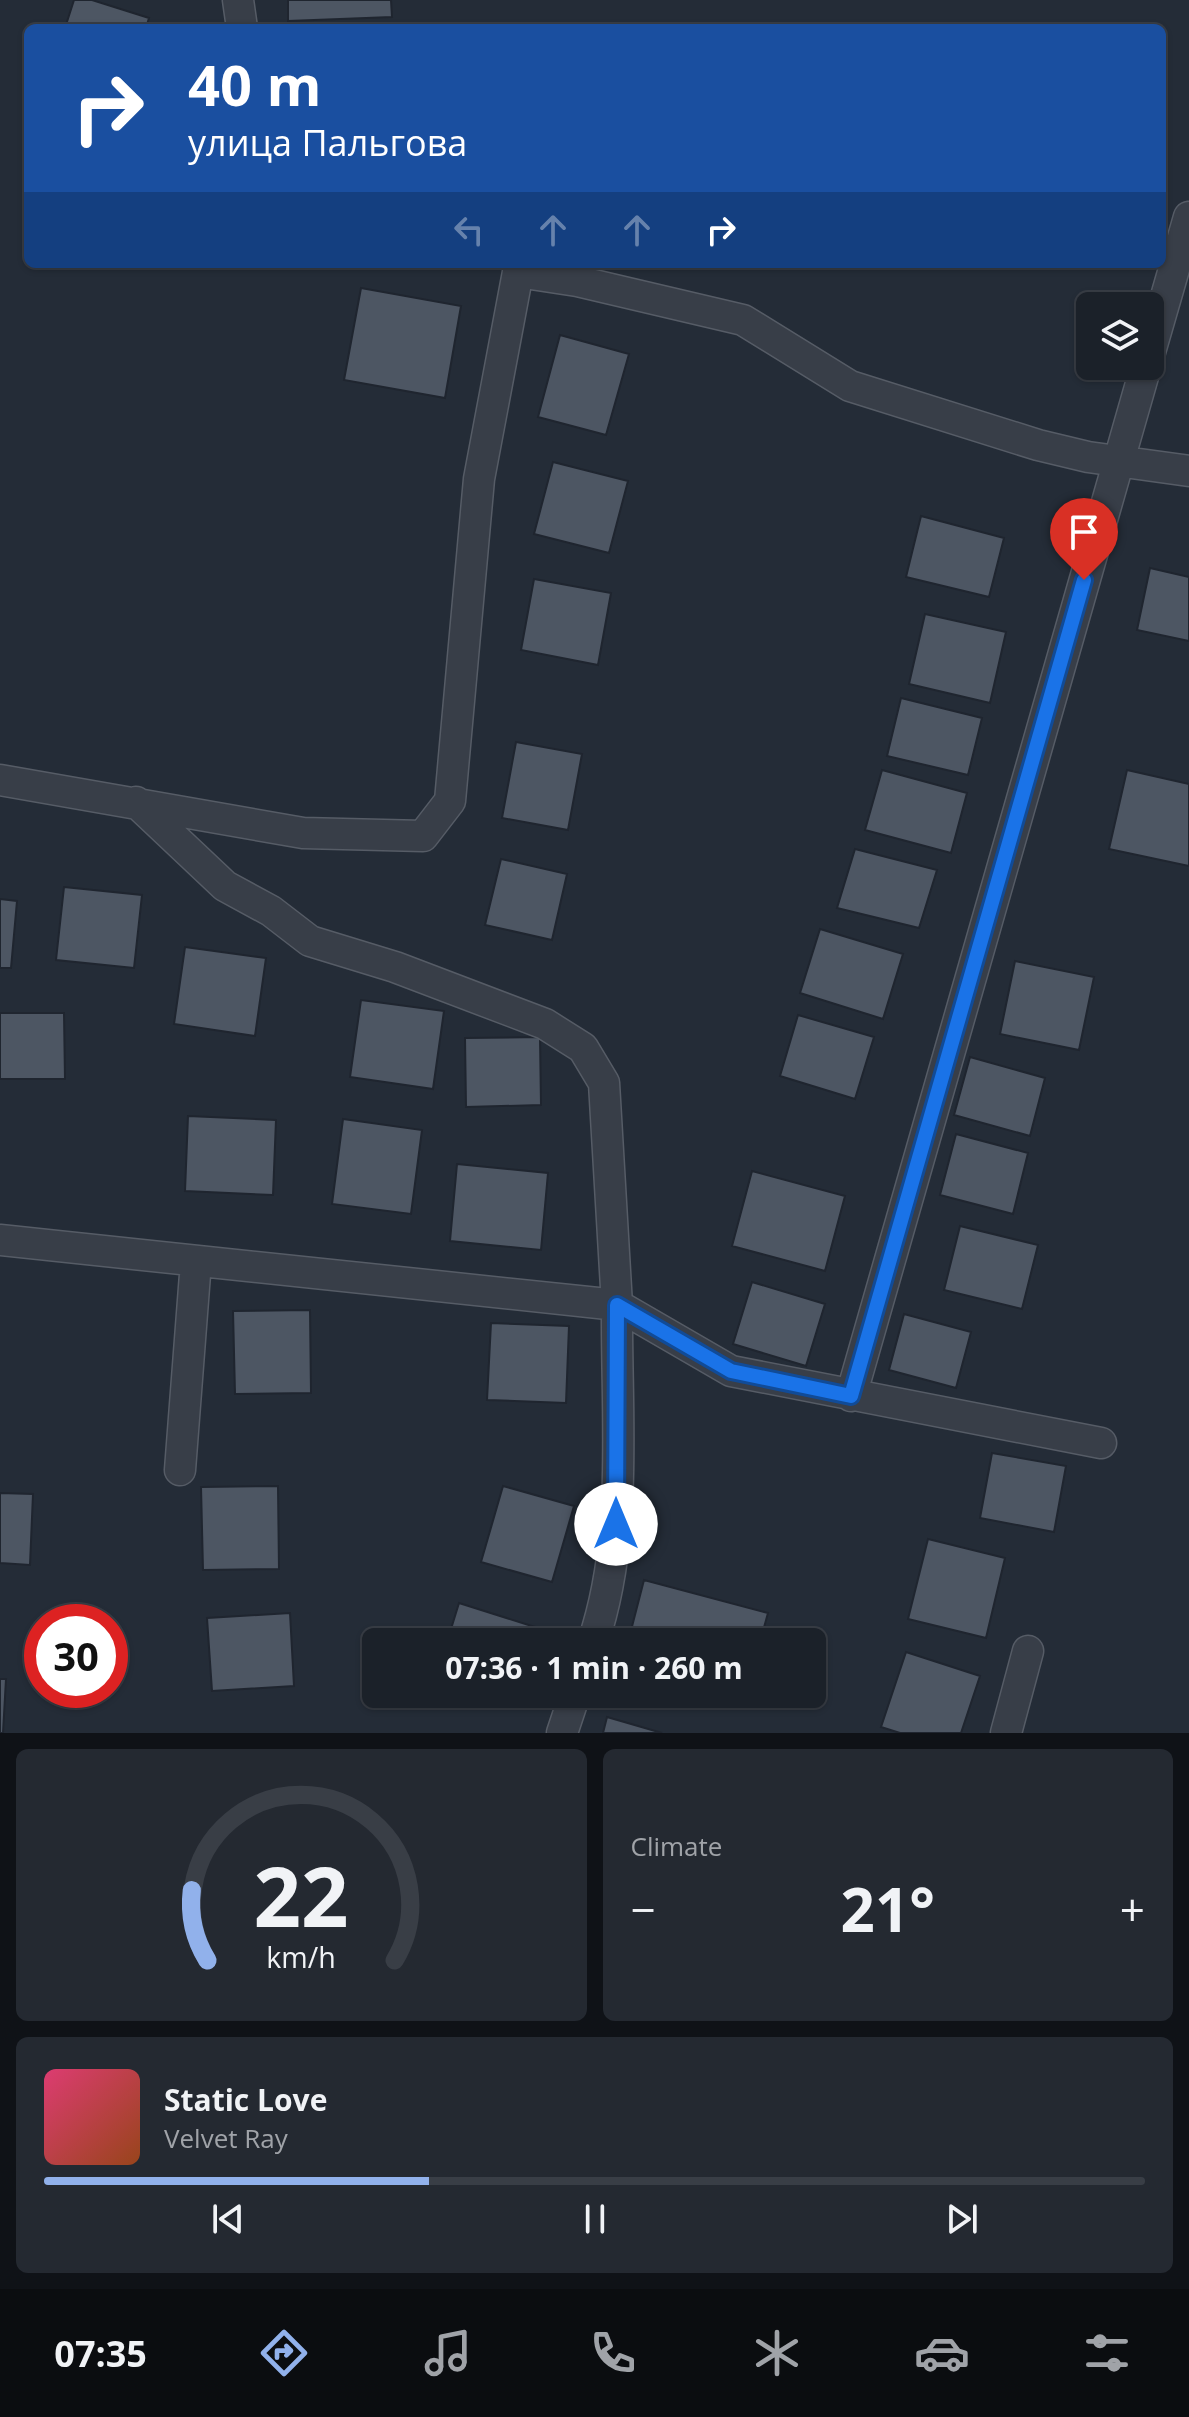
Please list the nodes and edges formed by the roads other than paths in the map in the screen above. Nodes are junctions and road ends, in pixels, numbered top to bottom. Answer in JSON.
{"nodes":[{"id":1,"x":238,"y":0,"type":"edge"},
{"id":2,"x":241,"y":24,"type":"edge"},
{"id":3,"x":1189,"y":217,"type":"edge"},
{"id":4,"x":1164,"y":304,"type":"edge"},
{"id":5,"x":1142,"y":380,"type":"edge"},
{"id":6,"x":1119,"y":459,"type":"junction"},
{"id":7,"x":1189,"y":471,"type":"edge"},
{"id":8,"x":0,"y":780,"type":"edge"},
{"id":9,"x":136,"y":802,"type":"junction"},
{"id":10,"x":0,"y":1240,"type":"edge"},
{"id":11,"x":196,"y":1261,"type":"junction"},
{"id":12,"x":617,"y":1305,"type":"junction"},
{"id":13,"x":851,"y":1396,"type":"junction"},
{"id":14,"x":1101,"y":1443,"type":"dead end"},
{"id":15,"x":180,"y":1470,"type":"dead end"},
{"id":16,"x":598,"y":1628,"type":"edge"},
{"id":17,"x":1028,"y":1651,"type":"dead end"},
{"id":18,"x":570,"y":1708,"type":"edge"},
{"id":19,"x":562,"y":1733,"type":"edge"},
{"id":20,"x":1006,"y":1733,"type":"edge"}],
"edges":[{"from":1,"to":2,"type":"street"},
{"from":3,"to":4,"type":"street"},
{"from":5,"to":6,"type":"street"},
{"from":6,"to":7,"type":"street"},
{"from":6,"to":9,"type":"street"},
{"from":6,"to":13,"type":"street"},
{"from":8,"to":9,"type":"street"},
{"from":9,"to":12,"type":"street"},
{"from":10,"to":11,"type":"street"},
{"from":11,"to":12,"type":"street"},
{"from":11,"to":15,"type":"street"},
{"from":12,"to":13,"type":"street"},
{"from":12,"to":16,"type":"street"},
{"from":13,"to":14,"type":"street"},
{"from":17,"to":20,"type":"street"},
{"from":18,"to":19,"type":"street"}]}
